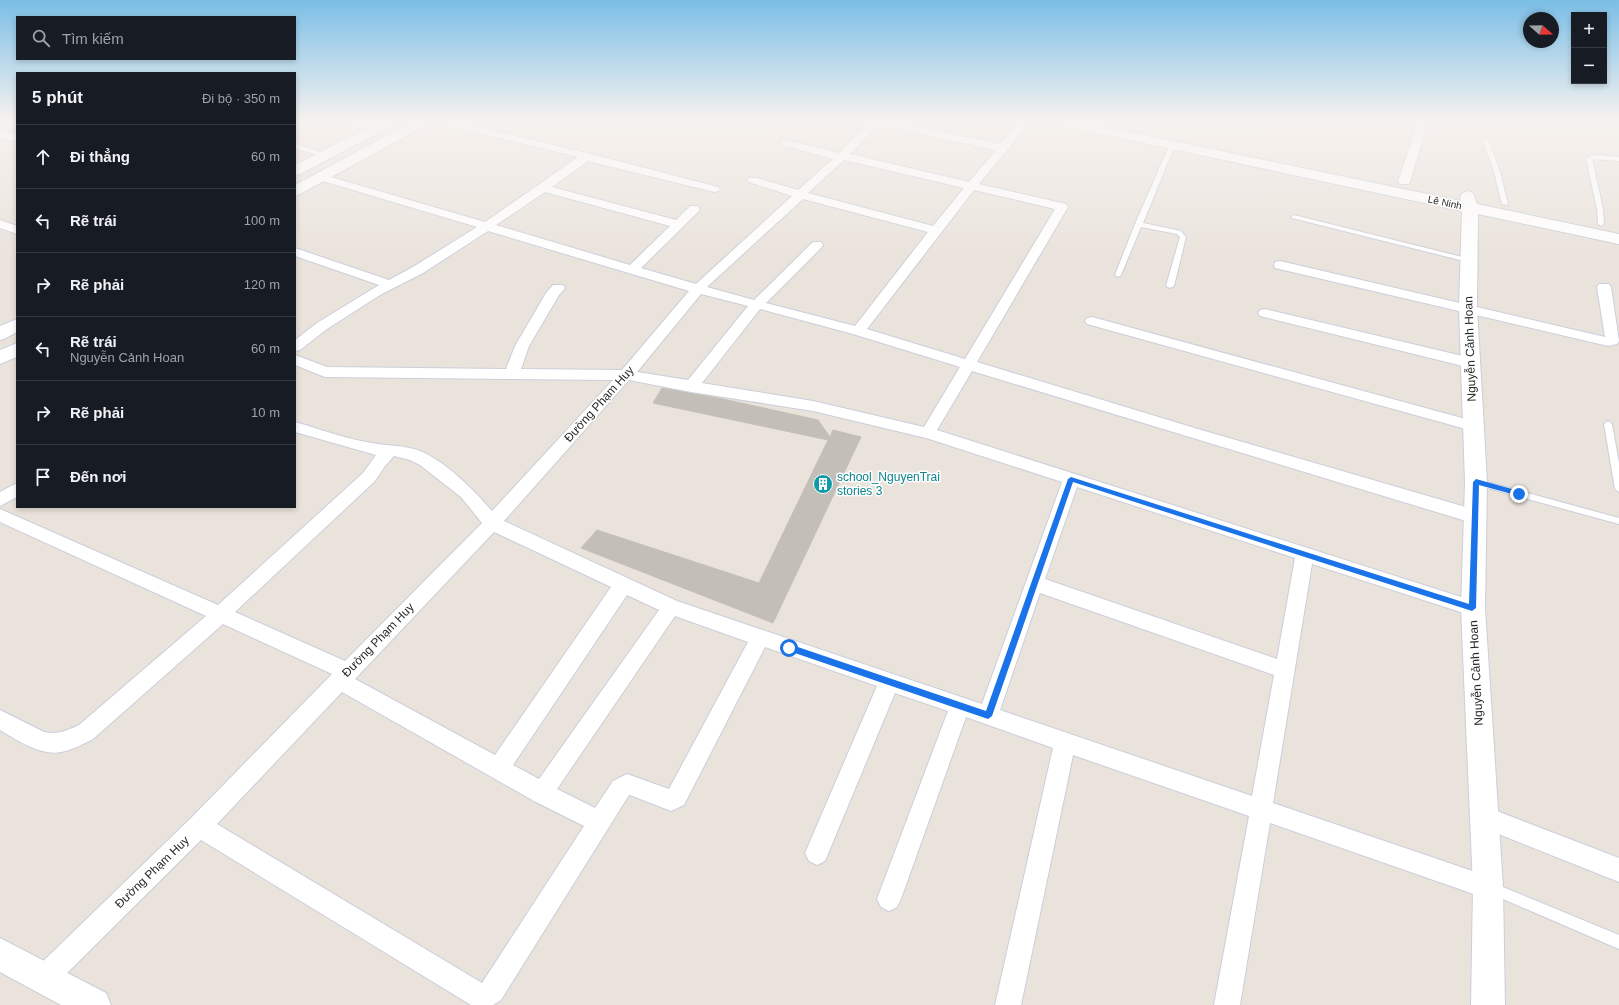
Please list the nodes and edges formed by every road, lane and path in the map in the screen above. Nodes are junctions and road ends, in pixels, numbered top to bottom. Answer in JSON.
{"nodes":[{"id":1,"x":336,"y":168,"type":"edge"},
{"id":2,"x":572,"y":168,"type":"edge"},
{"id":3,"x":630,"y":168,"type":"edge"},
{"id":4,"x":828,"y":168,"type":"edge"},
{"id":5,"x":895,"y":168,"type":"edge"},
{"id":6,"x":986,"y":168,"type":"edge"},
{"id":7,"x":1163,"y":168,"type":"edge"},
{"id":8,"x":1307,"y":168,"type":"edge"},
{"id":9,"x":1327,"y":168,"type":"edge"},
{"id":10,"x":1408,"y":168,"type":"edge"},
{"id":11,"x":1496,"y":168,"type":"edge"},
{"id":12,"x":1591,"y":168,"type":"edge"},
{"id":13,"x":320,"y":177,"type":"junction"},
{"id":14,"x":753,"y":180,"type":"dead end"},
{"id":15,"x":1404,"y":182,"type":"junction"},
{"id":16,"x":972,"y":185,"type":"junction"},
{"id":17,"x":543,"y":188,"type":"junction"},
{"id":18,"x":714,"y":189,"type":"dead end"},
{"id":19,"x":296,"y":190,"type":"edge"},
{"id":20,"x":798,"y":194,"type":"junction"},
{"id":21,"x":1469,"y":202,"type":"junction"},
{"id":22,"x":1505,"y":204,"type":"junction"},
{"id":23,"x":694,"y":209,"type":"dead end"},
{"id":24,"x":1294,"y":217,"type":"dead end"},
{"id":25,"x":0,"y":224,"type":"edge"},
{"id":26,"x":678,"y":224,"type":"junction"},
{"id":27,"x":1138,"y":224,"type":"junction"},
{"id":28,"x":1601,"y":224,"type":"junction"},
{"id":29,"x":487,"y":226,"type":"junction"},
{"id":30,"x":1619,"y":228,"type":"edge"},
{"id":31,"x":16,"y":230,"type":"edge"},
{"id":32,"x":938,"y":231,"type":"junction"},
{"id":33,"x":1619,"y":239,"type":"edge"},
{"id":34,"x":817,"y":245,"type":"dead end"},
{"id":35,"x":296,"y":252,"type":"edge"},
{"id":36,"x":1468,"y":260,"type":"junction"},
{"id":37,"x":1280,"y":265,"type":"dead end"},
{"id":38,"x":632,"y":269,"type":"junction"},
{"id":39,"x":1118,"y":275,"type":"dead end"},
{"id":40,"x":390,"y":284,"type":"junction"},
{"id":41,"x":1170,"y":286,"type":"dead end"},
{"id":42,"x":1604,"y":287,"type":"dead end"},
{"id":43,"x":558,"y":288,"type":"dead end"},
{"id":44,"x":698,"y":289,"type":"junction"},
{"id":45,"x":757,"y":304,"type":"junction"},
{"id":46,"x":1468,"y":308,"type":"junction"},
{"id":47,"x":1265,"y":314,"type":"dead end"},
{"id":48,"x":1092,"y":321,"type":"dead end"},
{"id":49,"x":858,"y":331,"type":"junction"},
{"id":50,"x":296,"y":346,"type":"edge"},
{"id":51,"x":16,"y":349,"type":"edge"},
{"id":52,"x":0,"y":358,"type":"edge"},
{"id":53,"x":296,"y":360,"type":"edge"},
{"id":54,"x":1471,"y":363,"type":"junction"},
{"id":55,"x":967,"y":365,"type":"junction"},
{"id":56,"x":512,"y":374,"type":"junction"},
{"id":57,"x":626,"y":375,"type":"junction"},
{"id":58,"x":692,"y":386,"type":"junction"},
{"id":59,"x":1608,"y":424,"type":"dead end"},
{"id":60,"x":1473,"y":426,"type":"junction"},
{"id":61,"x":296,"y":428,"type":"edge"},
{"id":62,"x":928,"y":433,"type":"junction"},
{"id":63,"x":391,"y":450,"type":"junction"},
{"id":64,"x":1071,"y":479,"type":"junction"},
{"id":65,"x":1476,"y":482,"type":"junction"},
{"id":66,"x":1619,"y":488,"type":"edge"},
{"id":67,"x":16,"y":490,"type":"edge"},
{"id":68,"x":0,"y":500,"type":"edge"},
{"id":69,"x":0,"y":515,"type":"edge"},
{"id":70,"x":1476,"y":517,"type":"junction"},
{"id":71,"x":1619,"y":521,"type":"edge"},
{"id":72,"x":492,"y":524,"type":"junction"},
{"id":73,"x":1305,"y":554,"type":"junction"},
{"id":74,"x":1034,"y":584,"type":"junction"},
{"id":75,"x":623,"y":585,"type":"junction"},
{"id":76,"x":671,"y":607,"type":"junction"},
{"id":77,"x":1472,"y":608,"type":"junction"},
{"id":78,"x":221,"y":614,"type":"junction"},
{"id":79,"x":760,"y":638,"type":"junction"},
{"id":80,"x":1285,"y":670,"type":"junction"},
{"id":81,"x":343,"y":675,"type":"junction"},
{"id":82,"x":889,"y":682,"type":"junction"},
{"id":83,"x":960,"y":706,"type":"junction"},
{"id":84,"x":988,"y":716,"type":"junction"},
{"id":85,"x":0,"y":719,"type":"edge"},
{"id":86,"x":1065,"y":742,"type":"junction"},
{"id":87,"x":499,"y":768,"type":"junction"},
{"id":88,"x":542,"y":793,"type":"junction"},
{"id":89,"x":1261,"y":809,"type":"junction"},
{"id":90,"x":1484,"y":817,"type":"junction"},
{"id":91,"x":600,"y":822,"type":"junction"},
{"id":92,"x":199,"y":826,"type":"junction"},
{"id":93,"x":817,"y":853,"type":"dead end"},
{"id":94,"x":1619,"y":870,"type":"edge"},
{"id":95,"x":1488,"y":887,"type":"junction"},
{"id":96,"x":888,"y":899,"type":"dead end"},
{"id":97,"x":1619,"y":942,"type":"edge"},
{"id":98,"x":0,"y":954,"type":"edge"},
{"id":99,"x":44,"y":978,"type":"junction"},
{"id":100,"x":483,"y":1000,"type":"edge"},
{"id":101,"x":94,"y":1005,"type":"edge"},
{"id":102,"x":1008,"y":1005,"type":"edge"},
{"id":103,"x":1227,"y":1005,"type":"edge"},
{"id":104,"x":1488,"y":1005,"type":"edge"}],
"edges":[{"from":1,"to":13,"type":"street"},
{"from":2,"to":17,"type":"street"},
{"from":3,"to":18,"type":"street"},
{"from":4,"to":20,"type":"street","name":"Đường Phạm Huy"},
{"from":5,"to":16,"type":"street"},
{"from":6,"to":16,"type":"street"},
{"from":7,"to":27,"type":"lane"},
{"from":8,"to":21,"type":"street","name":"Lê Ninh"},
{"from":9,"to":15,"type":"street","name":"Lê Ninh"},
{"from":10,"to":15,"type":"street"},
{"from":11,"to":22,"type":"lane"},
{"from":12,"to":28,"type":"lane"},
{"from":13,"to":19,"type":"street"},
{"from":13,"to":29,"type":"street"},
{"from":14,"to":20,"type":"street"},
{"from":15,"to":21,"type":"street","name":"Lê Ninh"},
{"from":16,"to":32,"type":"street"},
{"from":16,"to":55,"type":"street"},
{"from":17,"to":26,"type":"street"},
{"from":17,"to":29,"type":"street"},
{"from":20,"to":32,"type":"street"},
{"from":20,"to":44,"type":"street","name":"Đường Phạm Huy"},
{"from":21,"to":22,"type":"street","name":"Lê Ninh"},
{"from":21,"to":33,"type":"street","name":"Lê Ninh"},
{"from":21,"to":36,"type":"street","name":"Nguyễn Cảnh Hoan"},
{"from":22,"to":28,"type":"street","name":"Lê Ninh"},
{"from":23,"to":26,"type":"street"},
{"from":24,"to":36,"type":"lane"},
{"from":25,"to":31,"type":"street"},
{"from":26,"to":38,"type":"street"},
{"from":27,"to":39,"type":"lane"},
{"from":27,"to":41,"type":"lane"},
{"from":28,"to":30,"type":"street","name":"Lê Ninh"},
{"from":29,"to":38,"type":"street"},
{"from":29,"to":40,"type":"street"},
{"from":32,"to":49,"type":"street"},
{"from":34,"to":45,"type":"street"},
{"from":35,"to":40,"type":"street"},
{"from":36,"to":46,"type":"street","name":"Nguyễn Cảnh Hoan"},
{"from":37,"to":46,"type":"street"},
{"from":38,"to":44,"type":"street"},
{"from":40,"to":50,"type":"street"},
{"from":42,"to":46,"type":"street"},
{"from":43,"to":56,"type":"street"},
{"from":44,"to":45,"type":"street"},
{"from":44,"to":57,"type":"street","name":"Đường Phạm Huy"},
{"from":45,"to":49,"type":"street"},
{"from":45,"to":58,"type":"street"},
{"from":46,"to":54,"type":"street","name":"Nguyễn Cảnh Hoan"},
{"from":47,"to":54,"type":"street"},
{"from":48,"to":60,"type":"street"},
{"from":49,"to":55,"type":"street"},
{"from":51,"to":52,"type":"street"},
{"from":53,"to":56,"type":"street"},
{"from":54,"to":60,"type":"street","name":"Nguyễn Cảnh Hoan"},
{"from":55,"to":62,"type":"street"},
{"from":55,"to":70,"type":"street"},
{"from":56,"to":57,"type":"street"},
{"from":57,"to":58,"type":"street"},
{"from":57,"to":72,"type":"street","name":"Đường Phạm Huy"},
{"from":58,"to":62,"type":"street"},
{"from":59,"to":66,"type":"lane"},
{"from":60,"to":65,"type":"street","name":"Nguyễn Cảnh Hoan"},
{"from":61,"to":63,"type":"street"},
{"from":62,"to":64,"type":"street"},
{"from":63,"to":72,"type":"street"},
{"from":63,"to":78,"type":"street"},
{"from":64,"to":73,"type":"street"},
{"from":64,"to":74,"type":"street"},
{"from":65,"to":70,"type":"street","name":"Nguyễn Cảnh Hoan"},
{"from":65,"to":71,"type":"lane"},
{"from":67,"to":68,"type":"street"},
{"from":69,"to":78,"type":"street"},
{"from":70,"to":77,"type":"street","name":"Nguyễn Cảnh Hoan"},
{"from":72,"to":75,"type":"street"},
{"from":72,"to":81,"type":"street","name":"Đường Phạm Huy"},
{"from":73,"to":77,"type":"street"},
{"from":73,"to":80,"type":"street"},
{"from":74,"to":80,"type":"street"},
{"from":74,"to":84,"type":"street"},
{"from":75,"to":76,"type":"street"},
{"from":75,"to":87,"type":"street"},
{"from":76,"to":79,"type":"street"},
{"from":76,"to":88,"type":"street"},
{"from":77,"to":90,"type":"street","name":"Nguyễn Cảnh Hoan"},
{"from":78,"to":81,"type":"street"},
{"from":78,"to":85,"type":"street"},
{"from":79,"to":82,"type":"street"},
{"from":79,"to":91,"type":"street"},
{"from":80,"to":89,"type":"street"},
{"from":81,"to":87,"type":"street"},
{"from":81,"to":92,"type":"street","name":"Đường Phạm Huy"},
{"from":82,"to":83,"type":"street"},
{"from":82,"to":93,"type":"street"},
{"from":83,"to":84,"type":"street"},
{"from":83,"to":96,"type":"street"},
{"from":84,"to":86,"type":"street"},
{"from":86,"to":89,"type":"street"},
{"from":86,"to":102,"type":"street"},
{"from":87,"to":88,"type":"street"},
{"from":88,"to":91,"type":"street"},
{"from":89,"to":95,"type":"street"},
{"from":89,"to":103,"type":"street"},
{"from":90,"to":94,"type":"street"},
{"from":90,"to":95,"type":"street","name":"Nguyễn Cảnh Hoan"},
{"from":91,"to":100,"type":"street"},
{"from":92,"to":99,"type":"street","name":"Đường Phạm Huy"},
{"from":92,"to":100,"type":"street"},
{"from":95,"to":97,"type":"lane"},
{"from":95,"to":104,"type":"street","name":"Nguyễn Cảnh Hoan"},
{"from":98,"to":99,"type":"street"},
{"from":99,"to":101,"type":"street"}]}
